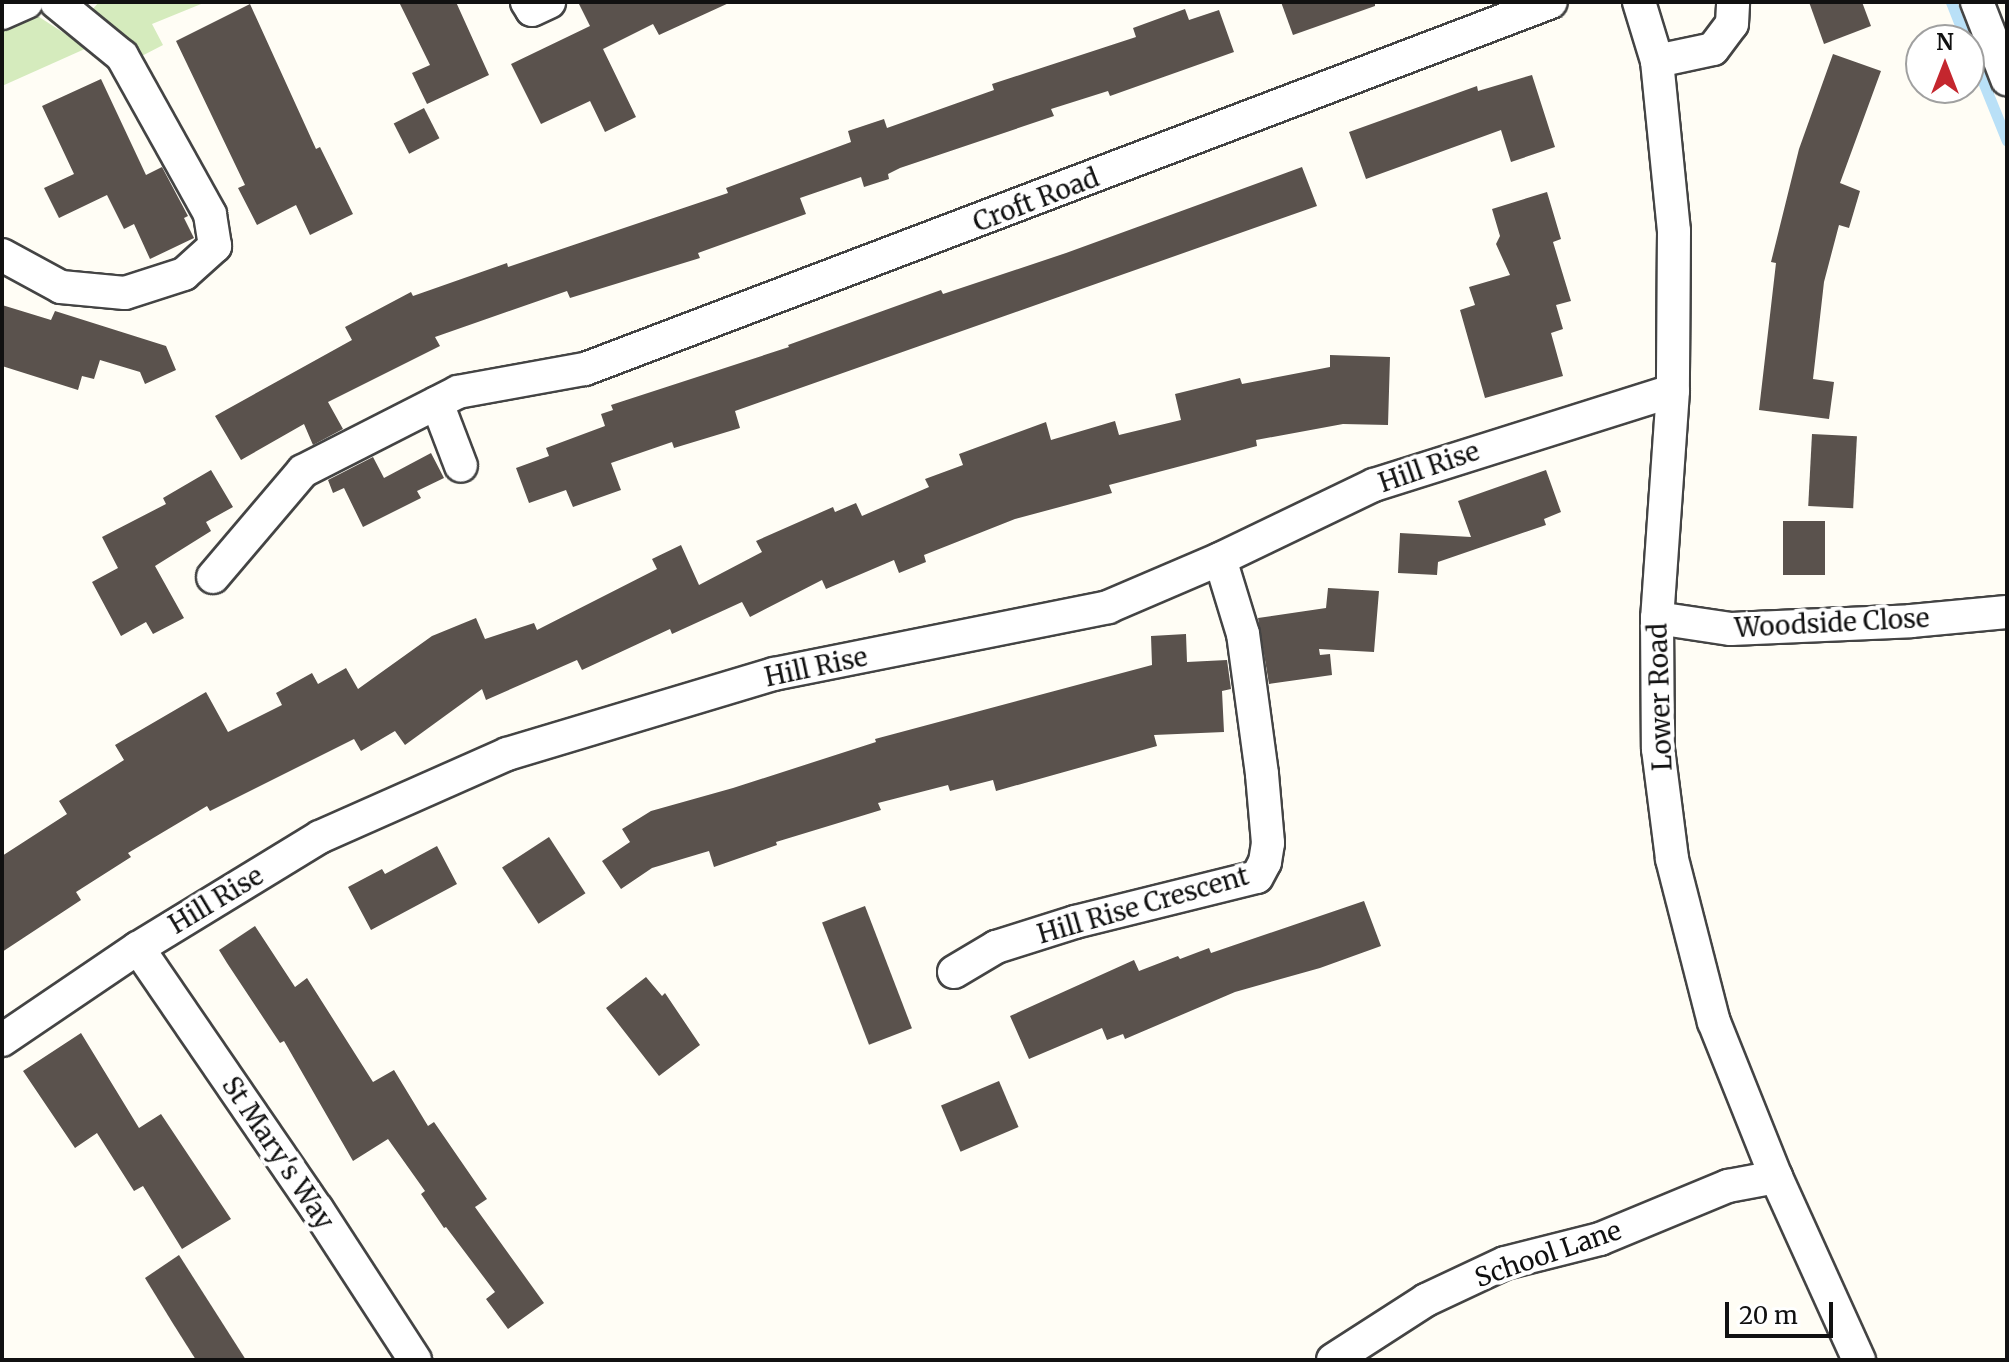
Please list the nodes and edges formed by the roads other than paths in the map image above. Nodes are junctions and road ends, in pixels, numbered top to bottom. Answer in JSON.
{"nodes":[{"id":1,"x":27,"y":2,"type":"edge"},
{"id":2,"x":56,"y":2,"type":"edge"},
{"id":3,"x":527,"y":2,"type":"edge"},
{"id":4,"x":549,"y":2,"type":"edge"},
{"id":5,"x":1551,"y":2,"type":"edge"},
{"id":6,"x":1639,"y":2,"type":"edge"},
{"id":7,"x":1733,"y":2,"type":"edge"},
{"id":8,"x":1977,"y":2,"type":"edge"},
{"id":9,"x":2,"y":13,"type":"edge"},
{"id":10,"x":1657,"y":61,"type":"junction"},
{"id":11,"x":2007,"y":79,"type":"edge"},
{"id":12,"x":2,"y":255,"type":"edge"},
{"id":13,"x":1673,"y":391,"type":"junction"},
{"id":14,"x":437,"y":403,"type":"junction"},
{"id":15,"x":461,"y":466,"type":"dead end"},
{"id":16,"x":1220,"y":559,"type":"junction"},
{"id":17,"x":213,"y":577,"type":"dead end"},
{"id":18,"x":2007,"y":612,"type":"edge"},
{"id":19,"x":1657,"y":618,"type":"junction"},
{"id":20,"x":138,"y":948,"type":"junction"},
{"id":21,"x":954,"y":972,"type":"dead end"},
{"id":22,"x":2,"y":1040,"type":"edge"},
{"id":23,"x":1776,"y":1177,"type":"junction"},
{"id":24,"x":415,"y":1360,"type":"edge"},
{"id":25,"x":1333,"y":1360,"type":"edge"},
{"id":26,"x":1859,"y":1360,"type":"edge"}],
"edges":[{"from":1,"to":9,"type":"street"},
{"from":2,"to":12,"type":"street"},
{"from":3,"to":4,"type":"street"},
{"from":5,"to":14,"type":"street","name":"Croft Road"},
{"from":6,"to":10,"type":"street","name":"Lower Road"},
{"from":7,"to":10,"type":"street"},
{"from":8,"to":11,"type":"street"},
{"from":10,"to":13,"type":"street","name":"Lower Road"},
{"from":13,"to":16,"type":"street","name":"Hill Rise"},
{"from":13,"to":19,"type":"street","name":"Lower Road"},
{"from":14,"to":15,"type":"street"},
{"from":14,"to":17,"type":"street","name":"Croft Road"},
{"from":16,"to":20,"type":"street","name":"Hill Rise"},
{"from":16,"to":21,"type":"street","name":"Hill Rise Crescent"},
{"from":18,"to":19,"type":"street","name":"Woodside Close"},
{"from":19,"to":23,"type":"street","name":"Lower Road"},
{"from":20,"to":22,"type":"street","name":"Hill Rise"},
{"from":20,"to":24,"type":"street","name":"St Mary's Way"},
{"from":23,"to":25,"type":"street","name":"School Lane"},
{"from":23,"to":26,"type":"street","name":"Lower Road"}]}
